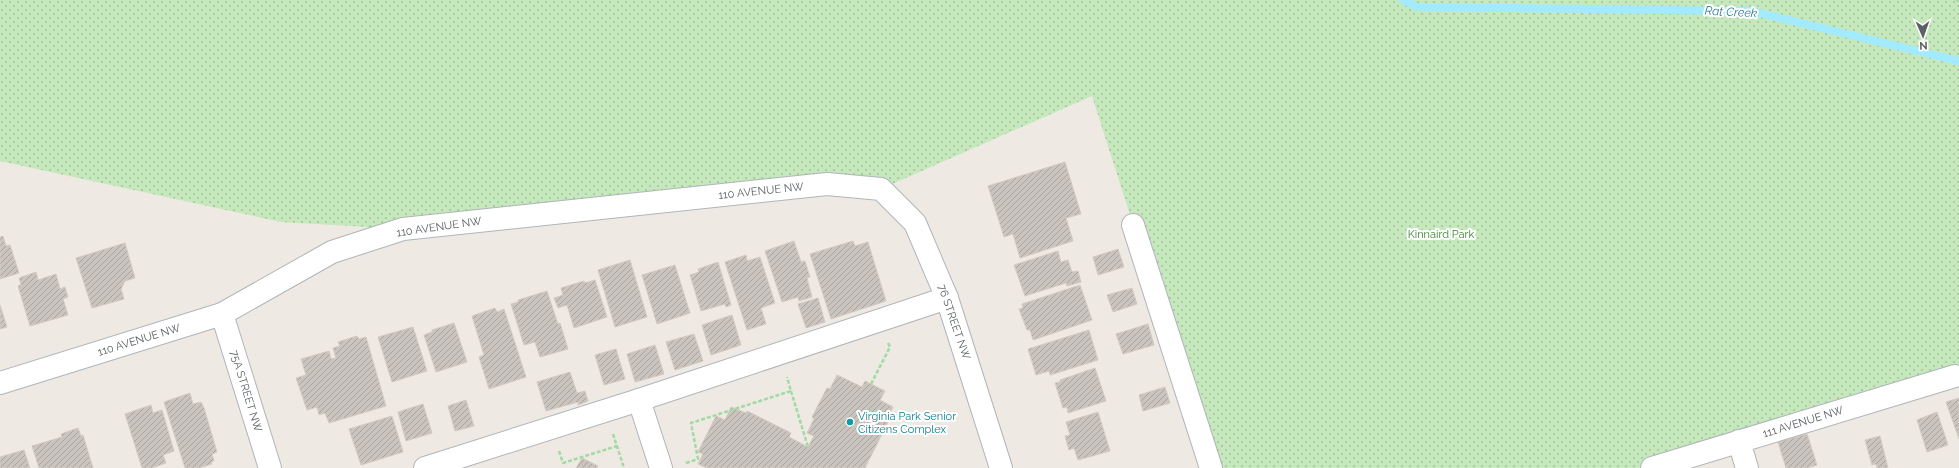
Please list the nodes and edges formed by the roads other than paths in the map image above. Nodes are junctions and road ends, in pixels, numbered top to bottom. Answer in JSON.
{"nodes":[{"id":1,"x":881,"y":189,"type":"joint"},
{"id":2,"x":1133,"y":225,"type":"dead end"},
{"id":3,"x":947,"y":298,"type":"junction"},
{"id":4,"x":222,"y":314,"type":"junction"},
{"id":5,"x":1955,"y":376,"type":"dead end"},
{"id":6,"x":0,"y":383,"type":"edge"},
{"id":7,"x":639,"y":400,"type":"junction"},
{"id":8,"x":1739,"y":441,"type":"junction"},
{"id":9,"x":270,"y":468,"type":"edge"},
{"id":10,"x":424,"y":468,"type":"edge"},
{"id":11,"x":661,"y":468,"type":"edge"},
{"id":12,"x":1001,"y":468,"type":"edge"},
{"id":13,"x":1211,"y":468,"type":"edge"},
{"id":14,"x":1652,"y":468,"type":"edge"},
{"id":15,"x":1747,"y":468,"type":"edge"}],
"edges":[{"from":1,"to":3,"type":"street","name":"76 STREET NW"},
{"from":1,"to":4,"type":"street","name":"110 AVENUE NW"},
{"from":2,"to":13,"type":"street"},
{"from":3,"to":7,"type":"street"},
{"from":3,"to":12,"type":"street","name":"76 STREET NW"},
{"from":4,"to":6,"type":"street","name":"110 AVENUE NW"},
{"from":4,"to":9,"type":"street","name":"75A STREET NW"},
{"from":5,"to":8,"type":"street","name":"111 AVENUE NW"},
{"from":7,"to":10,"type":"street"},
{"from":7,"to":11,"type":"street"},
{"from":8,"to":14,"type":"street","name":"111 AVENUE NW"},
{"from":8,"to":15,"type":"street"}]}
